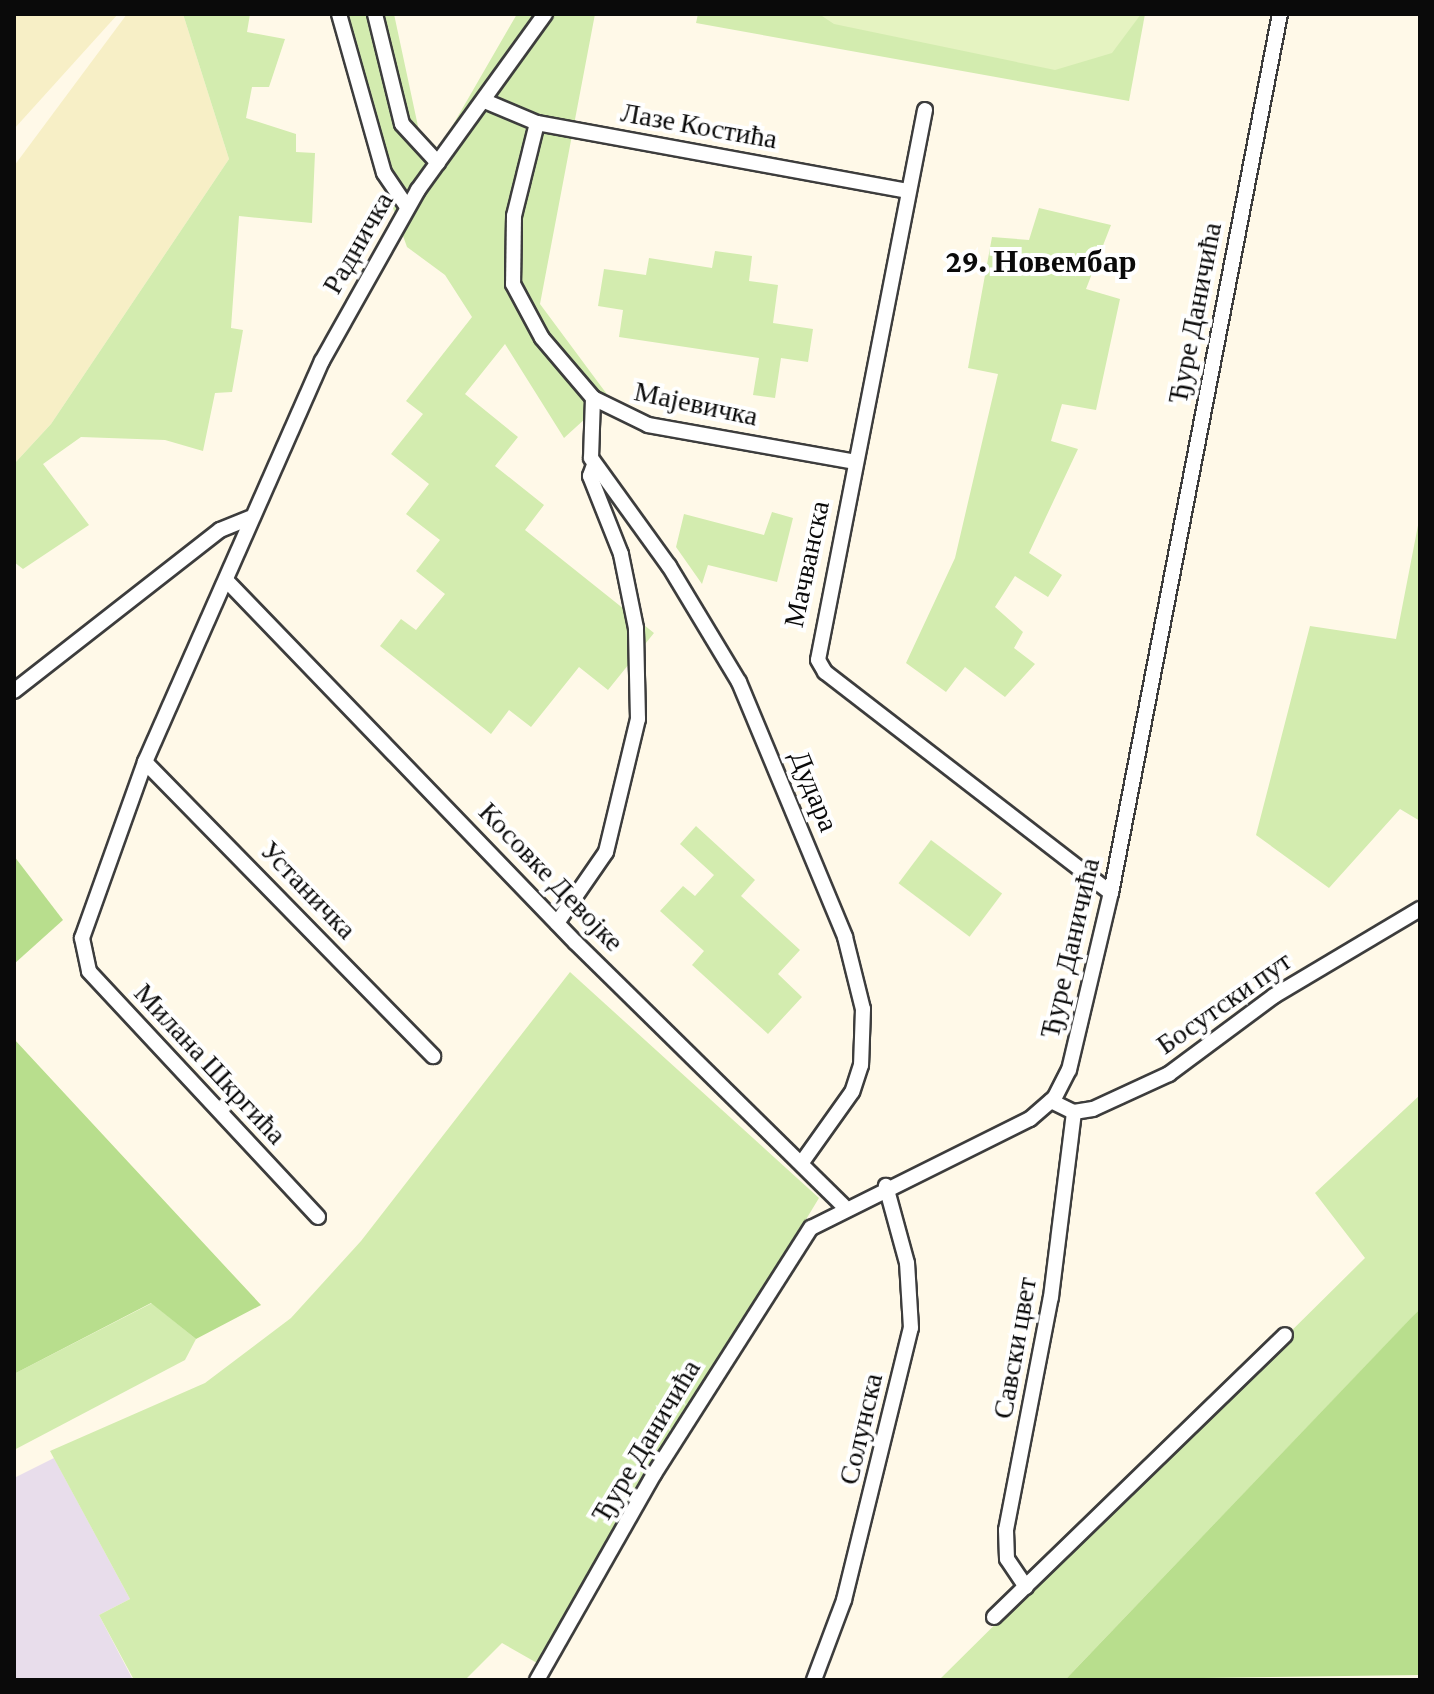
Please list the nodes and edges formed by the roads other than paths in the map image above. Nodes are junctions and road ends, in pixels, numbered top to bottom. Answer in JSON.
{"nodes":[{"id":1,"x":339,"y":14,"type":"edge"},
{"id":2,"x":375,"y":14,"type":"edge"},
{"id":3,"x":545,"y":14,"type":"edge"},
{"id":4,"x":1280,"y":14,"type":"edge"},
{"id":5,"x":487,"y":102,"type":"junction"},
{"id":6,"x":925,"y":110,"type":"dead end"},
{"id":7,"x":537,"y":123,"type":"junction"},
{"id":8,"x":438,"y":163,"type":"junction"},
{"id":9,"x":906,"y":191,"type":"junction"},
{"id":10,"x":407,"y":207,"type":"junction"},
{"id":11,"x":593,"y":398,"type":"junction"},
{"id":12,"x":856,"y":462,"type":"junction"},
{"id":13,"x":594,"y":465,"type":"junction"},
{"id":14,"x":250,"y":518,"type":"junction"},
{"id":15,"x":226,"y":580,"type":"junction"},
{"id":16,"x":14,"y":691,"type":"edge"},
{"id":17,"x":145,"y":762,"type":"junction"},
{"id":18,"x":1111,"y":893,"type":"junction"},
{"id":19,"x":1420,"y":909,"type":"edge"},
{"id":20,"x":557,"y":923,"type":"junction"},
{"id":21,"x":433,"y":1056,"type":"dead end"},
{"id":22,"x":1051,"y":1101,"type":"junction"},
{"id":23,"x":1074,"y":1112,"type":"junction"},
{"id":24,"x":803,"y":1161,"type":"junction"},
{"id":25,"x":886,"y":1186,"type":"junction"},
{"id":26,"x":844,"y":1206,"type":"junction"},
{"id":27,"x":318,"y":1217,"type":"dead end"},
{"id":28,"x":1285,"y":1335,"type":"dead end"},
{"id":29,"x":1026,"y":1587,"type":"junction"},
{"id":30,"x":994,"y":1617,"type":"dead end"},
{"id":31,"x":537,"y":1680,"type":"edge"},
{"id":32,"x":814,"y":1680,"type":"edge"}],
"edges":[{"from":1,"to":10,"type":"street"},
{"from":2,"to":8,"type":"street"},
{"from":3,"to":5,"type":"street","name":"Радничка"},
{"from":4,"to":18,"type":"street","name":"Ђуре Даничића"},
{"from":5,"to":7,"type":"street","name":"Лазе Костића"},
{"from":5,"to":8,"type":"street","name":"Радничка"},
{"from":6,"to":9,"type":"street","name":"Мачванска"},
{"from":7,"to":9,"type":"street","name":"Лазе Костића"},
{"from":7,"to":11,"type":"street","name":"Мајевичка"},
{"from":8,"to":10,"type":"street","name":"Радничка"},
{"from":9,"to":12,"type":"street","name":"Мачванска"},
{"from":10,"to":14,"type":"street","name":"Радничка"},
{"from":11,"to":12,"type":"street","name":"Мајевичка"},
{"from":11,"to":13,"type":"street"},
{"from":12,"to":18,"type":"street","name":"Мачванска"},
{"from":13,"to":20,"type":"street"},
{"from":13,"to":24,"type":"street","name":"Дудара"},
{"from":14,"to":15,"type":"street"},
{"from":14,"to":16,"type":"street"},
{"from":15,"to":17,"type":"street"},
{"from":15,"to":20,"type":"street","name":"Косовке Девојке"},
{"from":17,"to":21,"type":"street","name":"Устаничка"},
{"from":17,"to":27,"type":"street","name":"Милана Шкргића"},
{"from":18,"to":22,"type":"street","name":"Ђуре Даничића"},
{"from":19,"to":23,"type":"street","name":"Босутски пут"},
{"from":20,"to":24,"type":"street","name":"Косовке Девојке"},
{"from":22,"to":23,"type":"street"},
{"from":22,"to":25,"type":"street","name":"Ђуре Даничића"},
{"from":23,"to":29,"type":"street","name":"Савски цвет"},
{"from":24,"to":26,"type":"street","name":"Косовке Девојке"},
{"from":25,"to":26,"type":"street","name":"Ђуре Даничића"},
{"from":25,"to":32,"type":"street","name":"Солунска"},
{"from":26,"to":31,"type":"street","name":"Ђуре Даничића"},
{"from":28,"to":29,"type":"street"},
{"from":29,"to":30,"type":"street"}]}
